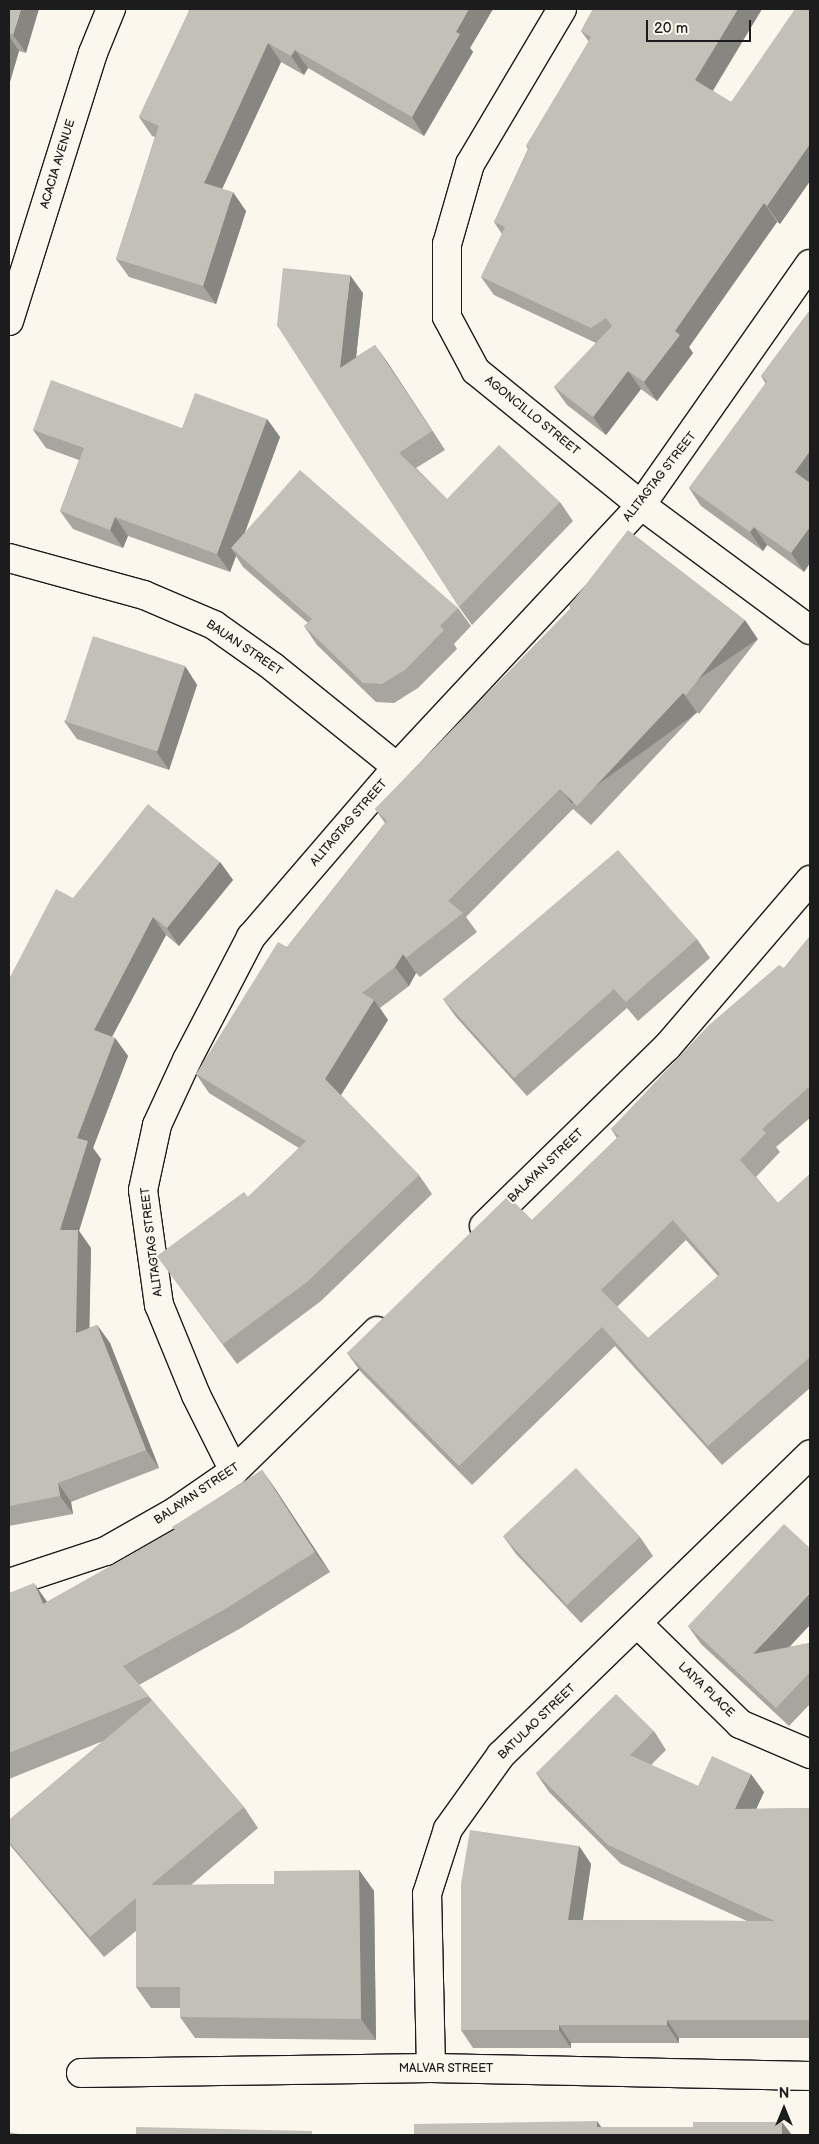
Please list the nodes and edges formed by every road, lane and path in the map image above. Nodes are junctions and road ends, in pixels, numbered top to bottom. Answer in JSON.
{"nodes":[{"id":1,"x":111,"y":9,"type":"edge"},
{"id":2,"x":562,"y":9,"type":"edge"},
{"id":3,"x":810,"y":264,"type":"edge"},
{"id":4,"x":9,"y":321,"type":"edge"},
{"id":5,"x":641,"y":505,"type":"junction"},
{"id":6,"x":9,"y":558,"type":"edge"},
{"id":7,"x":810,"y":630,"type":"edge"},
{"id":8,"x":397,"y":767,"type":"junction"},
{"id":9,"x":810,"y":880,"type":"edge"},
{"id":10,"x":466,"y":1243,"type":"edge"},
{"id":11,"x":395,"y":1313,"type":"edge"},
{"id":12,"x":810,"y":1455,"type":"edge"},
{"id":13,"x":234,"y":1471,"type":"junction"},
{"id":14,"x":9,"y":1583,"type":"edge"},
{"id":15,"x":638,"y":1624,"type":"junction"},
{"id":16,"x":810,"y":1754,"type":"edge"},
{"id":17,"x":431,"y":2068,"type":"junction"},
{"id":18,"x":81,"y":2073,"type":"dead end"},
{"id":19,"x":810,"y":2076,"type":"edge"}],
"edges":[{"from":1,"to":4,"type":"street","name":"ACACIA AVENUE"},
{"from":2,"to":5,"type":"street","name":"AGONCILLO STREET"},
{"from":3,"to":5,"type":"street","name":"ALITAGTAG STREET"},
{"from":5,"to":7,"type":"street","name":"AGONCILLO STREET"},
{"from":5,"to":8,"type":"street","name":"ALITAGTAG STREET"},
{"from":6,"to":8,"type":"street","name":"BAUAN STREET"},
{"from":8,"to":13,"type":"street","name":"ALITAGTAG STREET"},
{"from":9,"to":10,"type":"street","name":"BALAYAN STREET"},
{"from":11,"to":13,"type":"street","name":"BALAYAN STREET"},
{"from":12,"to":15,"type":"street","name":"BATULAO STREET"},
{"from":13,"to":14,"type":"street","name":"BALAYAN STREET"},
{"from":15,"to":16,"type":"street","name":"LAIYA PLACE"},
{"from":15,"to":17,"type":"street","name":"BATULAO STREET"},
{"from":17,"to":18,"type":"street","name":"MALVAR STREET"},
{"from":17,"to":19,"type":"street","name":"MALVAR STREET"}]}
